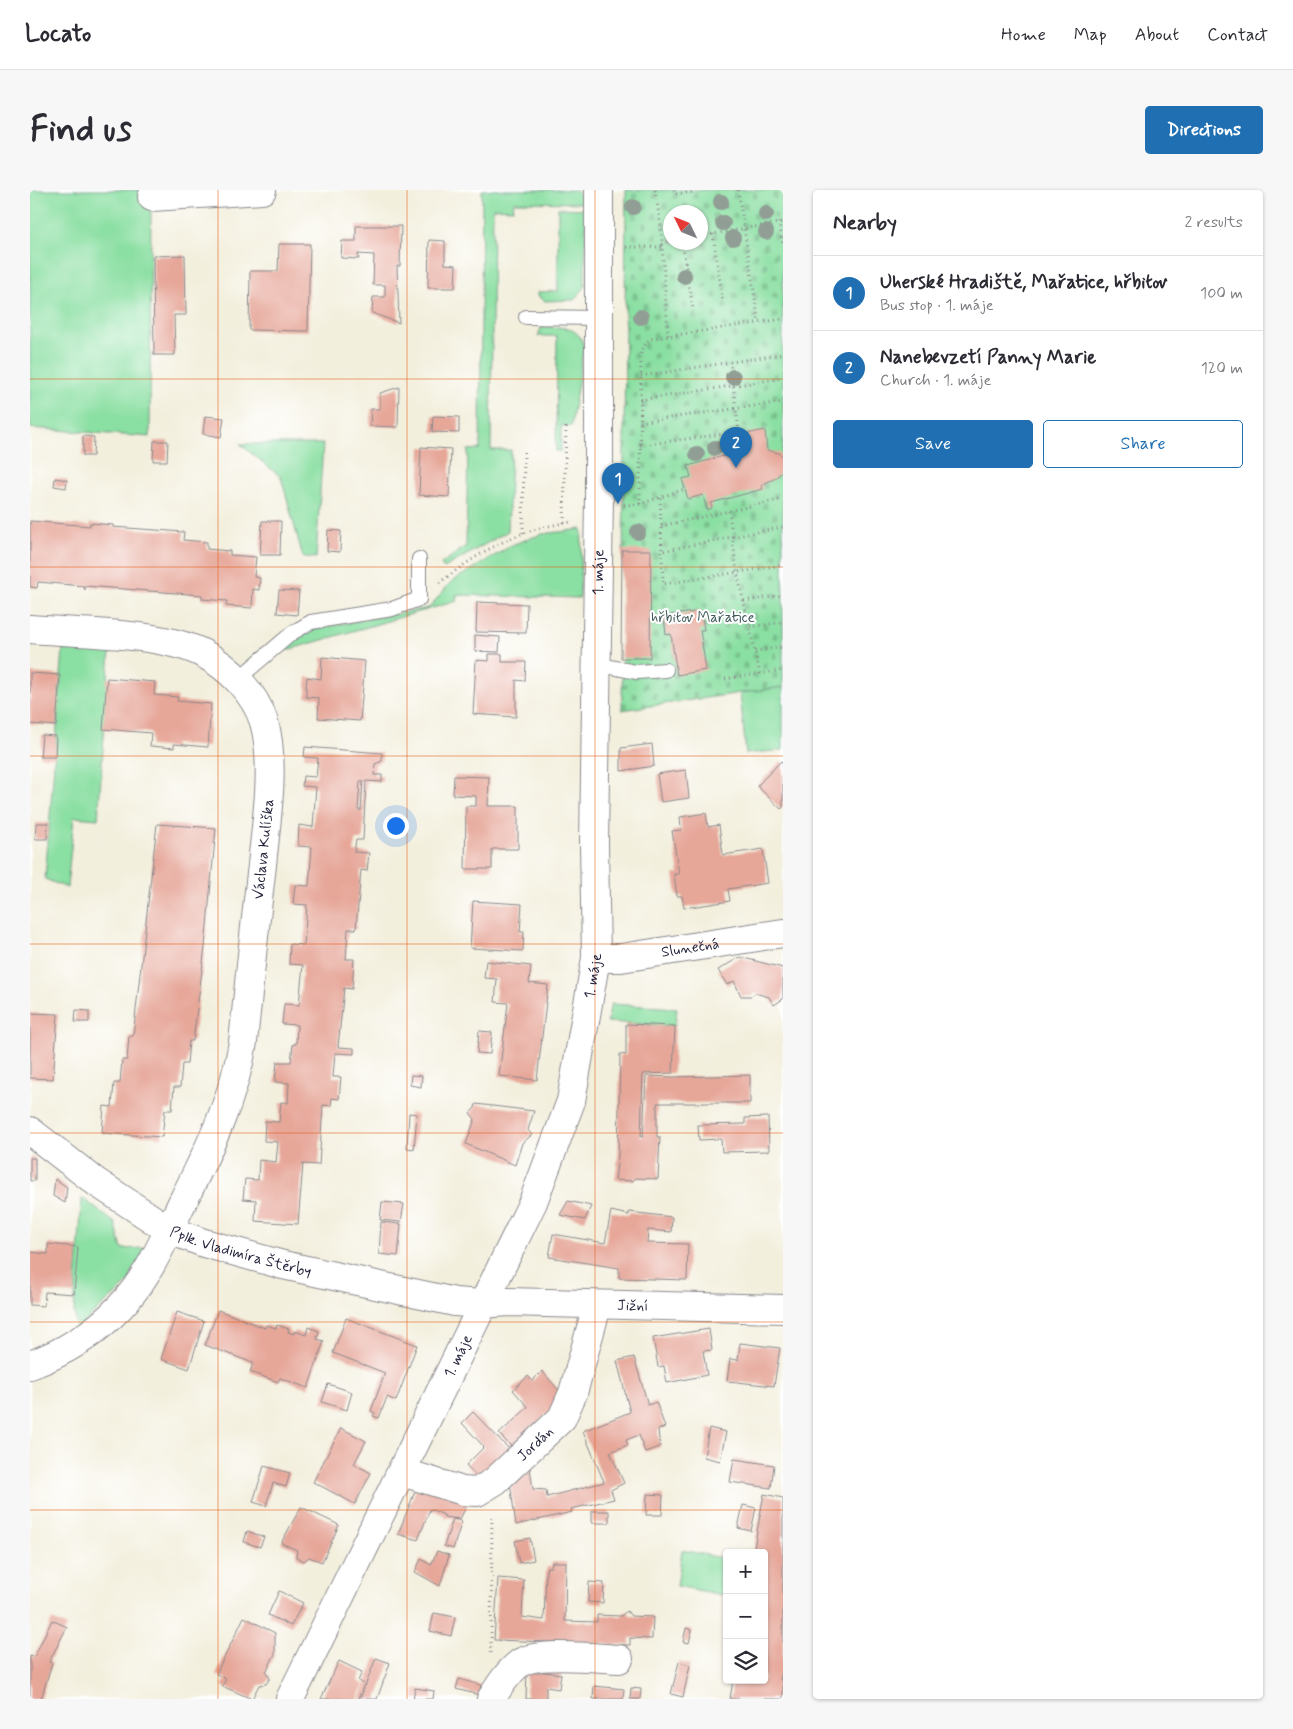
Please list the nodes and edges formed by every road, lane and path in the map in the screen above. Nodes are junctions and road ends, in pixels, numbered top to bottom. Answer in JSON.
{"nodes":[{"id":1,"x":262,"y":190,"type":"edge"},
{"id":2,"x":599,"y":190,"type":"edge"},
{"id":3,"x":655,"y":190,"type":"edge"},
{"id":4,"x":674,"y":190,"type":"edge"},
{"id":5,"x":738,"y":190,"type":"edge"},
{"id":6,"x":693,"y":192,"type":"dead end"},
{"id":7,"x":152,"y":197,"type":"dead end"},
{"id":8,"x":781,"y":222,"type":"edge"},
{"id":9,"x":713,"y":234,"type":"junction"},
{"id":10,"x":708,"y":235,"type":"edge"},
{"id":11,"x":662,"y":245,"type":"junction"},
{"id":12,"x":783,"y":246,"type":"edge"},
{"id":13,"x":624,"y":247,"type":"dead end"},
{"id":14,"x":683,"y":250,"type":"edge"},
{"id":15,"x":723,"y":304,"type":"dead end"},
{"id":16,"x":694,"y":309,"type":"dead end"},
{"id":17,"x":526,"y":317,"type":"dead end"},
{"id":18,"x":599,"y":318,"type":"junction"},
{"id":19,"x":783,"y":319,"type":"edge"},
{"id":20,"x":759,"y":323,"type":"junction"},
{"id":21,"x":668,"y":336,"type":"junction"},
{"id":22,"x":783,"y":354,"type":"edge"},
{"id":23,"x":730,"y":362,"type":"junction"},
{"id":24,"x":640,"y":376,"type":"junction"},
{"id":25,"x":783,"y":378,"type":"edge"},
{"id":26,"x":733,"y":386,"type":"junction"},
{"id":27,"x":640,"y":400,"type":"junction"},
{"id":28,"x":782,"y":402,"type":"edge"},
{"id":29,"x":783,"y":407,"type":"edge"},
{"id":30,"x":736,"y":409,"type":"junction"},
{"id":31,"x":640,"y":422,"type":"junction"},
{"id":32,"x":566,"y":425,"type":"dead end"},
{"id":33,"x":640,"y":445,"type":"junction"},
{"id":34,"x":524,"y":451,"type":"dead end"},
{"id":35,"x":685,"y":489,"type":"dead end"},
{"id":36,"x":660,"y":498,"type":"junction"},
{"id":37,"x":783,"y":499,"type":"edge"},
{"id":38,"x":640,"y":504,"type":"junction"},
{"id":39,"x":729,"y":511,"type":"junction"},
{"id":40,"x":598,"y":519,"type":"junction"},
{"id":41,"x":564,"y":523,"type":"junction"},
{"id":42,"x":661,"y":526,"type":"junction"},
{"id":43,"x":783,"y":527,"type":"edge"},
{"id":44,"x":523,"y":533,"type":"junction"},
{"id":45,"x":732,"y":537,"type":"junction"},
{"id":46,"x":662,"y":551,"type":"junction"},
{"id":47,"x":419,"y":560,"type":"dead end"},
{"id":48,"x":783,"y":565,"type":"edge"},
{"id":49,"x":737,"y":572,"type":"junction"},
{"id":50,"x":783,"y":595,"type":"edge"},
{"id":51,"x":419,"y":599,"type":"junction"},
{"id":52,"x":744,"y":600,"type":"junction"},
{"id":53,"x":783,"y":622,"type":"edge"},
{"id":54,"x":750,"y":627,"type":"junction"},
{"id":55,"x":30,"y":630,"type":"edge"},
{"id":56,"x":783,"y":647,"type":"edge"},
{"id":57,"x":755,"y":651,"type":"junction"},
{"id":58,"x":596,"y":664,"type":"junction"},
{"id":59,"x":666,"y":670,"type":"dead end"},
{"id":60,"x":783,"y":670,"type":"edge"},
{"id":61,"x":760,"y":674,"type":"junction"},
{"id":62,"x":725,"y":679,"type":"dead end"},
{"id":63,"x":237,"y":680,"type":"junction"},
{"id":64,"x":783,"y":933,"type":"edge"},
{"id":65,"x":596,"y":958,"type":"junction"},
{"id":66,"x":30,"y":1131,"type":"edge"},
{"id":67,"x":169,"y":1230,"type":"junction"},
{"id":68,"x":482,"y":1304,"type":"junction"},
{"id":69,"x":597,"y":1306,"type":"junction"},
{"id":70,"x":783,"y":1309,"type":"edge"},
{"id":71,"x":30,"y":1365,"type":"edge"},
{"id":72,"x":402,"y":1472,"type":"junction"},
{"id":73,"x":477,"y":1492,"type":"junction"},
{"id":74,"x":620,"y":1659,"type":"dead end"},
{"id":75,"x":491,"y":1661,"type":"dead end"},
{"id":76,"x":290,"y":1699,"type":"edge"},
{"id":77,"x":491,"y":1699,"type":"edge"}],
"edges":[{"from":1,"to":7,"type":"street"},
{"from":2,"to":18,"type":"street","name":"1. máje"},
{"from":3,"to":11,"type":"path"},
{"from":4,"to":6,"type":"path"},
{"from":5,"to":20,"type":"path"},
{"from":8,"to":9,"type":"path"},
{"from":8,"to":12,"type":"path"},
{"from":9,"to":10,"type":"path"},
{"from":9,"to":15,"type":"path"},
{"from":11,"to":13,"type":"path"},
{"from":11,"to":21,"type":"path"},
{"from":14,"to":16,"type":"path"},
{"from":17,"to":18,"type":"lane"},
{"from":18,"to":40,"type":"street","name":"1. máje"},
{"from":19,"to":20,"type":"path"},
{"from":20,"to":21,"type":"path"},
{"from":21,"to":24,"type":"path"},
{"from":22,"to":23,"type":"path"},
{"from":23,"to":24,"type":"path"},
{"from":23,"to":26,"type":"path"},
{"from":24,"to":27,"type":"path"},
{"from":25,"to":26,"type":"path"},
{"from":26,"to":27,"type":"path"},
{"from":26,"to":30,"type":"path"},
{"from":27,"to":31,"type":"path"},
{"from":28,"to":29,"type":"path"},
{"from":28,"to":30,"type":"path"},
{"from":30,"to":31,"type":"path"},
{"from":30,"to":33,"type":"path"},
{"from":31,"to":33,"type":"path"},
{"from":32,"to":41,"type":"path"},
{"from":33,"to":38,"type":"path"},
{"from":34,"to":44,"type":"path"},
{"from":35,"to":36,"type":"path"},
{"from":36,"to":38,"type":"path"},
{"from":36,"to":42,"type":"path"},
{"from":37,"to":39,"type":"path"},
{"from":38,"to":40,"type":"path"},
{"from":39,"to":42,"type":"path"},
{"from":39,"to":45,"type":"path"},
{"from":40,"to":41,"type":"path"},
{"from":40,"to":58,"type":"street","name":"1. máje"},
{"from":41,"to":44,"type":"path"},
{"from":42,"to":46,"type":"path"},
{"from":43,"to":45,"type":"path"},
{"from":44,"to":51,"type":"path"},
{"from":45,"to":46,"type":"path"},
{"from":45,"to":49,"type":"path"},
{"from":46,"to":49,"type":"path"},
{"from":47,"to":51,"type":"lane"},
{"from":48,"to":49,"type":"path"},
{"from":49,"to":52,"type":"path"},
{"from":50,"to":52,"type":"path"},
{"from":51,"to":63,"type":"lane"},
{"from":52,"to":54,"type":"path"},
{"from":53,"to":54,"type":"path"},
{"from":54,"to":57,"type":"path"},
{"from":55,"to":63,"type":"street","name":"Václava Kulíška"},
{"from":56,"to":57,"type":"path"},
{"from":57,"to":61,"type":"path"},
{"from":58,"to":59,"type":"lane"},
{"from":58,"to":65,"type":"street","name":"1. máje"},
{"from":60,"to":61,"type":"path"},
{"from":61,"to":62,"type":"path"},
{"from":63,"to":67,"type":"street","name":"Václava Kulíška"},
{"from":64,"to":65,"type":"street","name":"Slunečná"},
{"from":65,"to":68,"type":"street","name":"1. máje"},
{"from":66,"to":67,"type":"street","name":"Pplk. Vladimíra Štěrby"},
{"from":67,"to":68,"type":"street","name":"Pplk. Vladimíra Štěrby"},
{"from":67,"to":71,"type":"street","name":"Václava Kulíška"},
{"from":68,"to":69,"type":"street","name":"Jižní"},
{"from":68,"to":72,"type":"street","name":"1. máje"},
{"from":69,"to":70,"type":"street","name":"Jižní"},
{"from":69,"to":73,"type":"street","name":"Jordán"},
{"from":72,"to":73,"type":"street"},
{"from":72,"to":76,"type":"street","name":"1. máje"},
{"from":73,"to":75,"type":"path"},
{"from":74,"to":77,"type":"street"}]}
